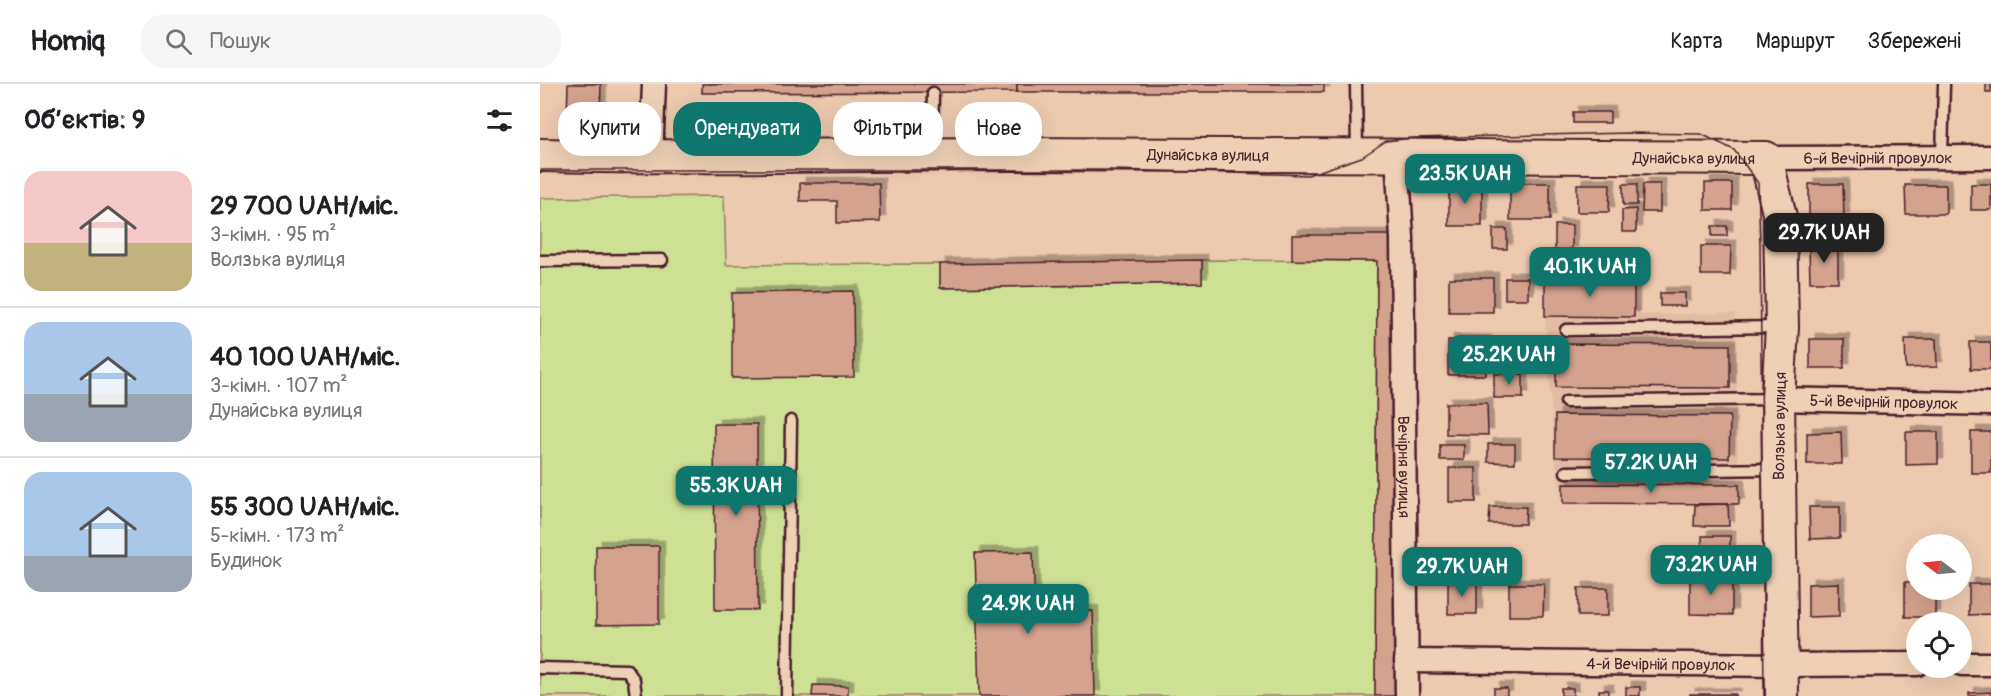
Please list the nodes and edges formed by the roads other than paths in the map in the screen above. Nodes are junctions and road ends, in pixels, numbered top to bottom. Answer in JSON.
{"nodes":[{"id":1,"x":654,"y":84,"type":"edge"},
{"id":2,"x":1356,"y":84,"type":"edge"},
{"id":3,"x":1944,"y":84,"type":"edge"},
{"id":4,"x":933,"y":93,"type":"dead end"},
{"id":5,"x":933,"y":102,"type":"edge"},
{"id":6,"x":943,"y":154,"type":"edge"},
{"id":7,"x":540,"y":155,"type":"edge"},
{"id":8,"x":833,"y":155,"type":"edge"},
{"id":9,"x":1357,"y":155,"type":"junction"},
{"id":10,"x":1397,"y":155,"type":"junction"},
{"id":11,"x":1942,"y":157,"type":"junction"},
{"id":12,"x":1991,"y":157,"type":"edge"},
{"id":13,"x":651,"y":158,"type":"junction"},
{"id":14,"x":1766,"y":158,"type":"junction"},
{"id":15,"x":662,"y":260,"type":"dead end"},
{"id":16,"x":540,"y":261,"type":"edge"},
{"id":17,"x":1782,"y":327,"type":"junction"},
{"id":18,"x":1566,"y":330,"type":"dead end"},
{"id":19,"x":1778,"y":399,"type":"junction"},
{"id":20,"x":1566,"y":402,"type":"dead end"},
{"id":21,"x":1991,"y":404,"type":"edge"},
{"id":22,"x":791,"y":421,"type":"dead end"},
{"id":23,"x":1778,"y":469,"type":"junction"},
{"id":24,"x":1566,"y":472,"type":"dead end"},
{"id":25,"x":1406,"y":661,"type":"junction"},
{"id":26,"x":1906,"y":664,"type":"edge"},
{"id":27,"x":1972,"y":664,"type":"edge"},
{"id":28,"x":1991,"y":664,"type":"edge"},
{"id":29,"x":1782,"y":665,"type":"junction"},
{"id":30,"x":540,"y":668,"type":"edge"},
{"id":31,"x":636,"y":696,"type":"edge"},
{"id":32,"x":787,"y":696,"type":"edge"},
{"id":33,"x":1407,"y":696,"type":"edge"},
{"id":34,"x":1782,"y":696,"type":"edge"}],
"edges":[{"from":1,"to":13,"type":"street"},
{"from":2,"to":9,"type":"lane"},
{"from":3,"to":11,"type":"lane"},
{"from":4,"to":5,"type":"lane"},
{"from":6,"to":9,"type":"street","name":"Дунайська вулиця"},
{"from":7,"to":13,"type":"street","name":"Дунайська вулиця"},
{"from":8,"to":13,"type":"street","name":"Дунайська вулиця"},
{"from":9,"to":10,"type":"street","name":"Дунайська вулиця"},
{"from":10,"to":14,"type":"street","name":"Дунайська вулиця"},
{"from":10,"to":25,"type":"street","name":"Вечірня вулиця"},
{"from":11,"to":12,"type":"street","name":"6-й Вечірній провулок"},
{"from":11,"to":14,"type":"street","name":"6-й Вечірній провулок"},
{"from":14,"to":17,"type":"street","name":"Волзька вулиця"},
{"from":15,"to":16,"type":"lane"},
{"from":17,"to":18,"type":"lane"},
{"from":17,"to":19,"type":"street","name":"Волзька вулиця"},
{"from":19,"to":20,"type":"lane"},
{"from":19,"to":21,"type":"street","name":"5-й Вечірній провулок"},
{"from":19,"to":23,"type":"street","name":"Волзька вулиця"},
{"from":22,"to":32,"type":"lane"},
{"from":23,"to":24,"type":"lane"},
{"from":23,"to":29,"type":"street","name":"Волзька вулиця"},
{"from":25,"to":29,"type":"street","name":"4-й Вечірній провулок"},
{"from":25,"to":33,"type":"street","name":"Вечірня вулиця"},
{"from":26,"to":29,"type":"street","name":"4-й Вечірній провулок"},
{"from":27,"to":28,"type":"street"},
{"from":29,"to":34,"type":"street","name":"Волзька вулиця"},
{"from":30,"to":31,"type":"lane"}]}
